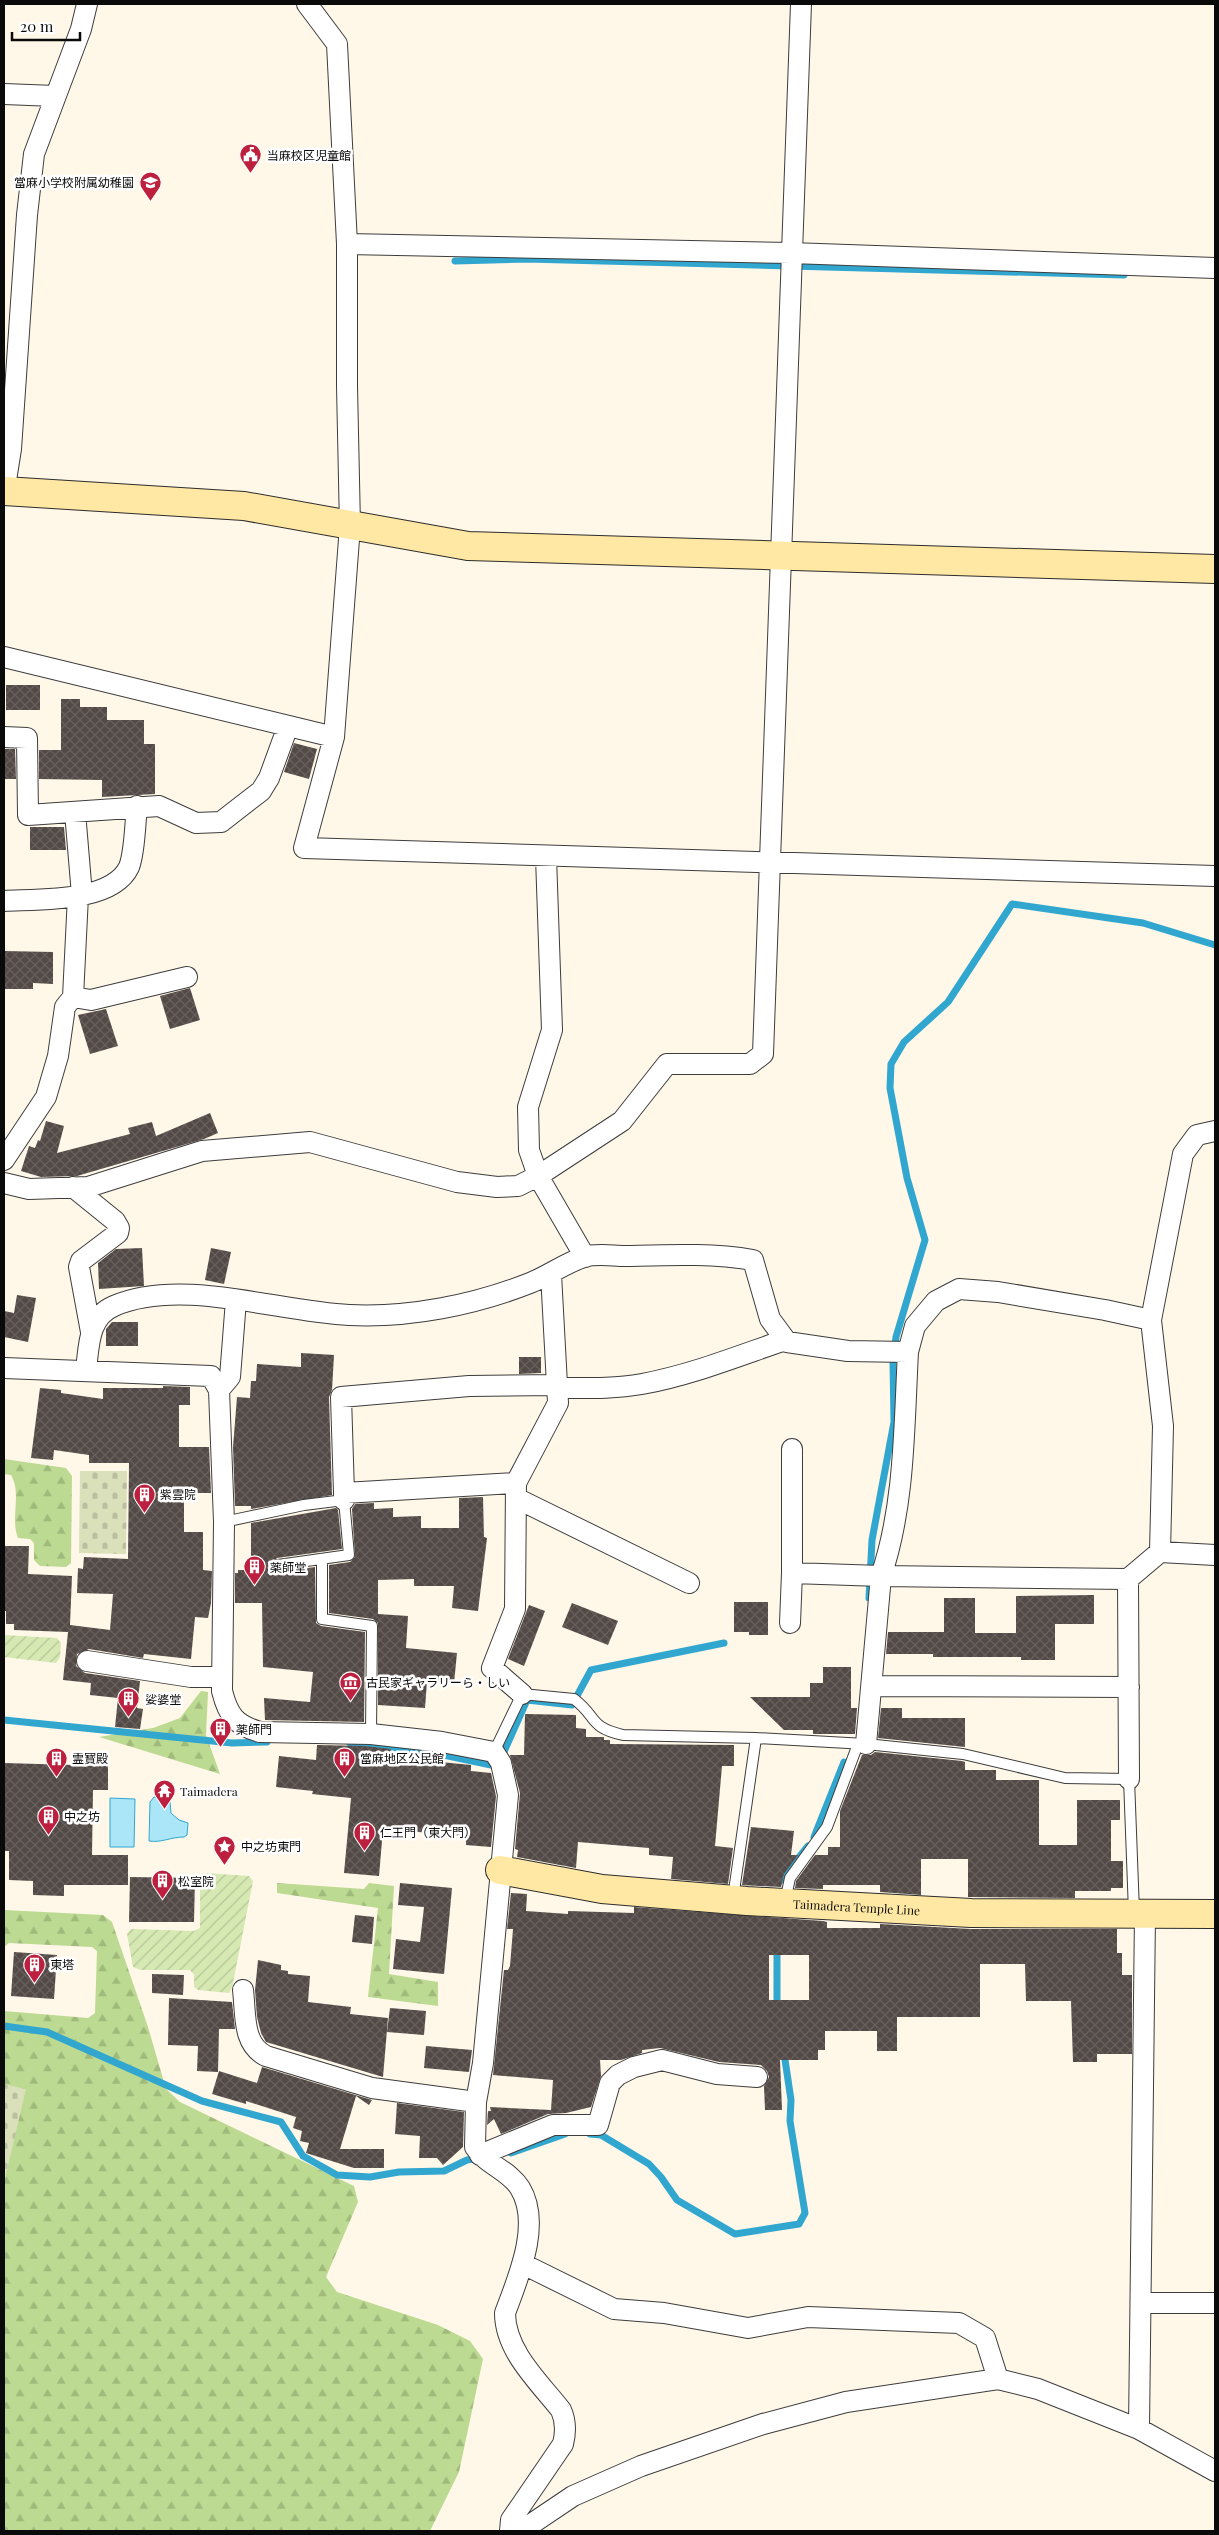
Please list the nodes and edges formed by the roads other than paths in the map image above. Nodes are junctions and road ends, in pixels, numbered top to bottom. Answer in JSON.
{"nodes":[{"id":1,"x":87,"y":4,"type":"edge"},
{"id":2,"x":307,"y":4,"type":"edge"},
{"id":3,"x":801,"y":4,"type":"edge"},
{"id":4,"x":4,"y":94,"type":"edge"},
{"id":5,"x":56,"y":96,"type":"junction"},
{"id":6,"x":347,"y":244,"type":"junction"},
{"id":7,"x":791,"y":253,"type":"junction"},
{"id":8,"x":1215,"y":268,"type":"edge"},
{"id":9,"x":4,"y":492,"type":"edge"},
{"id":10,"x":350,"y":526,"type":"junction"},
{"id":11,"x":781,"y":554,"type":"junction"},
{"id":12,"x":1215,"y":569,"type":"edge"},
{"id":13,"x":4,"y":657,"type":"edge"},
{"id":14,"x":288,"y":726,"type":"junction"},
{"id":15,"x":4,"y":737,"type":"edge"},
{"id":16,"x":334,"y":737,"type":"junction"},
{"id":17,"x":137,"y":806,"type":"junction"},
{"id":18,"x":74,"y":812,"type":"junction"},
{"id":19,"x":546,"y":857,"type":"junction"},
{"id":20,"x":770,"y":863,"type":"junction"},
{"id":21,"x":1215,"y":876,"type":"edge"},
{"id":22,"x":80,"y":896,"type":"junction"},
{"id":23,"x":4,"y":901,"type":"edge"},
{"id":24,"x":187,"y":977,"type":"dead end"},
{"id":25,"x":73,"y":997,"type":"junction"},
{"id":26,"x":1215,"y":1131,"type":"edge"},
{"id":27,"x":4,"y":1160,"type":"edge"},
{"id":28,"x":538,"y":1176,"type":"junction"},
{"id":29,"x":4,"y":1183,"type":"edge"},
{"id":30,"x":73,"y":1187,"type":"junction"},
{"id":31,"x":585,"y":1256,"type":"junction"},
{"id":32,"x":551,"y":1274,"type":"junction"},
{"id":33,"x":236,"y":1300,"type":"junction"},
{"id":34,"x":1151,"y":1320,"type":"junction"},
{"id":35,"x":91,"y":1332,"type":"junction"},
{"id":36,"x":786,"y":1340,"type":"junction"},
{"id":37,"x":898,"y":1352,"type":"junction"},
{"id":38,"x":4,"y":1368,"type":"edge"},
{"id":39,"x":86,"y":1370,"type":"junction"},
{"id":40,"x":557,"y":1387,"type":"junction"},
{"id":41,"x":219,"y":1390,"type":"junction"},
{"id":42,"x":792,"y":1449,"type":"dead end"},
{"id":43,"x":516,"y":1490,"type":"junction"},
{"id":44,"x":344,"y":1496,"type":"junction"},
{"id":45,"x":224,"y":1522,"type":"junction"},
{"id":46,"x":1160,"y":1552,"type":"junction"},
{"id":47,"x":1215,"y":1555,"type":"edge"},
{"id":48,"x":322,"y":1559,"type":"junction"},
{"id":49,"x":278,"y":1565,"type":"dead end"},
{"id":50,"x":792,"y":1574,"type":"junction"},
{"id":51,"x":873,"y":1576,"type":"junction"},
{"id":52,"x":1128,"y":1579,"type":"junction"},
{"id":53,"x":689,"y":1582,"type":"dead end"},
{"id":54,"x":790,"y":1623,"type":"dead end"},
{"id":55,"x":87,"y":1661,"type":"dead end"},
{"id":56,"x":222,"y":1677,"type":"junction"},
{"id":57,"x":873,"y":1686,"type":"junction"},
{"id":58,"x":1129,"y":1687,"type":"junction"},
{"id":59,"x":522,"y":1694,"type":"junction"},
{"id":60,"x":371,"y":1734,"type":"junction"},
{"id":61,"x":756,"y":1738,"type":"junction"},
{"id":62,"x":862,"y":1744,"type":"junction"},
{"id":63,"x":497,"y":1757,"type":"junction"},
{"id":64,"x":1129,"y":1779,"type":"junction"},
{"id":65,"x":500,"y":1870,"type":"junction"},
{"id":66,"x":733,"y":1899,"type":"junction"},
{"id":67,"x":785,"y":1903,"type":"junction"},
{"id":68,"x":1139,"y":1914,"type":"junction"},
{"id":69,"x":1215,"y":1914,"type":"edge"},
{"id":70,"x":243,"y":1990,"type":"dead end"},
{"id":71,"x":757,"y":2077,"type":"dead end"},
{"id":72,"x":476,"y":2102,"type":"junction"},
{"id":73,"x":480,"y":2155,"type":"junction"},
{"id":74,"x":523,"y":2264,"type":"junction"},
{"id":75,"x":1142,"y":2303,"type":"junction"},
{"id":76,"x":1215,"y":2303,"type":"edge"},
{"id":77,"x":998,"y":2380,"type":"junction"},
{"id":78,"x":1139,"y":2429,"type":"junction"},
{"id":79,"x":1215,"y":2471,"type":"edge"},
{"id":80,"x":510,"y":2531,"type":"edge"},
{"id":81,"x":521,"y":2531,"type":"edge"}],
"edges":[{"from":1,"to":5,"type":"street"},
{"from":2,"to":6,"type":"street"},
{"from":3,"to":7,"type":"street"},
{"from":4,"to":5,"type":"street"},
{"from":5,"to":9,"type":"street"},
{"from":6,"to":7,"type":"street"},
{"from":6,"to":10,"type":"street"},
{"from":7,"to":8,"type":"street"},
{"from":7,"to":11,"type":"street"},
{"from":9,"to":10,"type":"street"},
{"from":10,"to":11,"type":"street"},
{"from":10,"to":16,"type":"street"},
{"from":11,"to":12,"type":"street"},
{"from":11,"to":20,"type":"street"},
{"from":13,"to":14,"type":"street"},
{"from":14,"to":16,"type":"street"},
{"from":14,"to":17,"type":"street"},
{"from":15,"to":18,"type":"street"},
{"from":16,"to":19,"type":"street"},
{"from":17,"to":18,"type":"street"},
{"from":17,"to":22,"type":"street"},
{"from":18,"to":22,"type":"street"},
{"from":19,"to":20,"type":"street"},
{"from":19,"to":28,"type":"street"},
{"from":20,"to":21,"type":"street"},
{"from":20,"to":28,"type":"street"},
{"from":22,"to":23,"type":"street"},
{"from":22,"to":25,"type":"street"},
{"from":24,"to":25,"type":"street"},
{"from":25,"to":27,"type":"street"},
{"from":26,"to":34,"type":"street"},
{"from":28,"to":30,"type":"street"},
{"from":28,"to":31,"type":"street"},
{"from":29,"to":30,"type":"street"},
{"from":30,"to":35,"type":"street"},
{"from":31,"to":32,"type":"street"},
{"from":31,"to":36,"type":"street"},
{"from":32,"to":33,"type":"street"},
{"from":32,"to":40,"type":"street"},
{"from":33,"to":35,"type":"street"},
{"from":33,"to":41,"type":"street"},
{"from":34,"to":37,"type":"street"},
{"from":34,"to":46,"type":"street"},
{"from":35,"to":39,"type":"street"},
{"from":36,"to":37,"type":"street"},
{"from":36,"to":40,"type":"street"},
{"from":37,"to":51,"type":"street"},
{"from":38,"to":39,"type":"street"},
{"from":39,"to":41,"type":"street"},
{"from":40,"to":43,"type":"street"},
{"from":40,"to":44,"type":"street"},
{"from":41,"to":45,"type":"street"},
{"from":42,"to":50,"type":"street"},
{"from":43,"to":44,"type":"street"},
{"from":43,"to":53,"type":"street"},
{"from":43,"to":59,"type":"street"},
{"from":44,"to":45,"type":"lane"},
{"from":44,"to":48,"type":"lane"},
{"from":45,"to":56,"type":"street"},
{"from":46,"to":47,"type":"street"},
{"from":46,"to":52,"type":"street"},
{"from":48,"to":49,"type":"lane"},
{"from":48,"to":60,"type":"lane"},
{"from":50,"to":51,"type":"street"},
{"from":50,"to":54,"type":"street"},
{"from":51,"to":52,"type":"street"},
{"from":51,"to":57,"type":"street"},
{"from":52,"to":58,"type":"street"},
{"from":55,"to":56,"type":"street"},
{"from":56,"to":60,"type":"street"},
{"from":57,"to":58,"type":"street"},
{"from":57,"to":62,"type":"street"},
{"from":58,"to":64,"type":"street"},
{"from":59,"to":61,"type":"lane"},
{"from":59,"to":63,"type":"lane"},
{"from":60,"to":63,"type":"street"},
{"from":61,"to":62,"type":"lane"},
{"from":61,"to":66,"type":"lane"},
{"from":62,"to":64,"type":"lane"},
{"from":62,"to":67,"type":"lane"},
{"from":63,"to":65,"type":"street"},
{"from":64,"to":68,"type":"lane"},
{"from":65,"to":66,"type":"street","name":"Taimadera Temple Line"},
{"from":65,"to":72,"type":"street"},
{"from":66,"to":67,"type":"street","name":"Taimadera Temple Line"},
{"from":67,"to":68,"type":"street","name":"Taimadera Temple Line"},
{"from":68,"to":69,"type":"street","name":"Taimadera Temple Line"},
{"from":68,"to":75,"type":"street"},
{"from":70,"to":72,"type":"street"},
{"from":71,"to":73,"type":"street"},
{"from":72,"to":73,"type":"street"},
{"from":73,"to":74,"type":"street"},
{"from":74,"to":77,"type":"street"},
{"from":74,"to":80,"type":"street"},
{"from":75,"to":76,"type":"street"},
{"from":75,"to":78,"type":"street"},
{"from":77,"to":78,"type":"street"},
{"from":77,"to":81,"type":"street"},
{"from":78,"to":79,"type":"street"}]}
